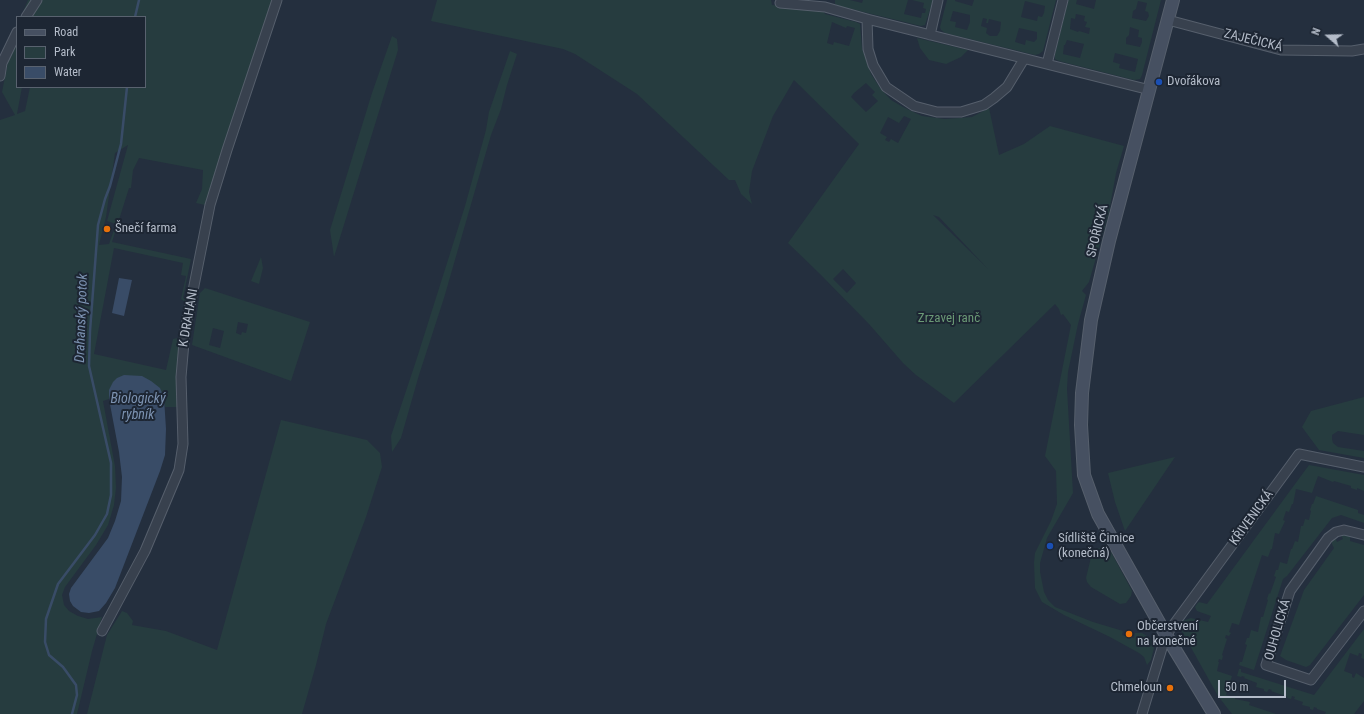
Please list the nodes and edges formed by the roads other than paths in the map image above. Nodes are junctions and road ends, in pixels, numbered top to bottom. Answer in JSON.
{"nodes":[{"id":1,"x":37,"y":0,"type":"edge"},
{"id":2,"x":277,"y":0,"type":"edge"},
{"id":3,"x":938,"y":0,"type":"edge"},
{"id":4,"x":1062,"y":0,"type":"edge"},
{"id":5,"x":1174,"y":0,"type":"edge"},
{"id":6,"x":780,"y":3,"type":"dead end"},
{"id":7,"x":826,"y":3,"type":"edge"},
{"id":8,"x":27,"y":16,"type":"edge"},
{"id":9,"x":867,"y":19,"type":"junction"},
{"id":10,"x":1168,"y":20,"type":"junction"},
{"id":11,"x":16,"y":34,"type":"edge"},
{"id":12,"x":930,"y":35,"type":"junction"},
{"id":13,"x":1364,"y":49,"type":"edge"},
{"id":14,"x":1024,"y":59,"type":"junction"},
{"id":15,"x":1047,"y":64,"type":"junction"},
{"id":16,"x":0,"y":76,"type":"edge"},
{"id":17,"x":1150,"y":90,"type":"junction"},
{"id":18,"x":1364,"y":467,"type":"edge"},
{"id":19,"x":1364,"y":535,"type":"edge"},
{"id":20,"x":1364,"y":611,"type":"edge"},
{"id":21,"x":102,"y":631,"type":"dead end"},
{"id":22,"x":1166,"y":635,"type":"junction"},
{"id":23,"x":1142,"y":714,"type":"edge"},
{"id":24,"x":1214,"y":714,"type":"edge"}],
"edges":[{"from":1,"to":8,"type":"street"},
{"from":2,"to":21,"type":"street","name":"K DRAHANI"},
{"from":3,"to":12,"type":"street"},
{"from":4,"to":15,"type":"street"},
{"from":5,"to":10,"type":"street","name":"SPOŘICKÁ"},
{"from":6,"to":7,"type":"street"},
{"from":7,"to":9,"type":"street"},
{"from":9,"to":12,"type":"street"},
{"from":9,"to":14,"type":"street"},
{"from":10,"to":13,"type":"street","name":"ZAJEČICKÁ"},
{"from":10,"to":17,"type":"street","name":"SPOŘICKÁ"},
{"from":11,"to":16,"type":"street"},
{"from":12,"to":14,"type":"street"},
{"from":14,"to":15,"type":"street"},
{"from":15,"to":17,"type":"street"},
{"from":17,"to":22,"type":"street","name":"SPOŘICKÁ"},
{"from":18,"to":22,"type":"street","name":"KŘIVENICKÁ"},
{"from":19,"to":20,"type":"street","name":"OUHOLICKÁ"},
{"from":22,"to":23,"type":"street"},
{"from":22,"to":24,"type":"street","name":"SPOŘICKÁ"}]}
